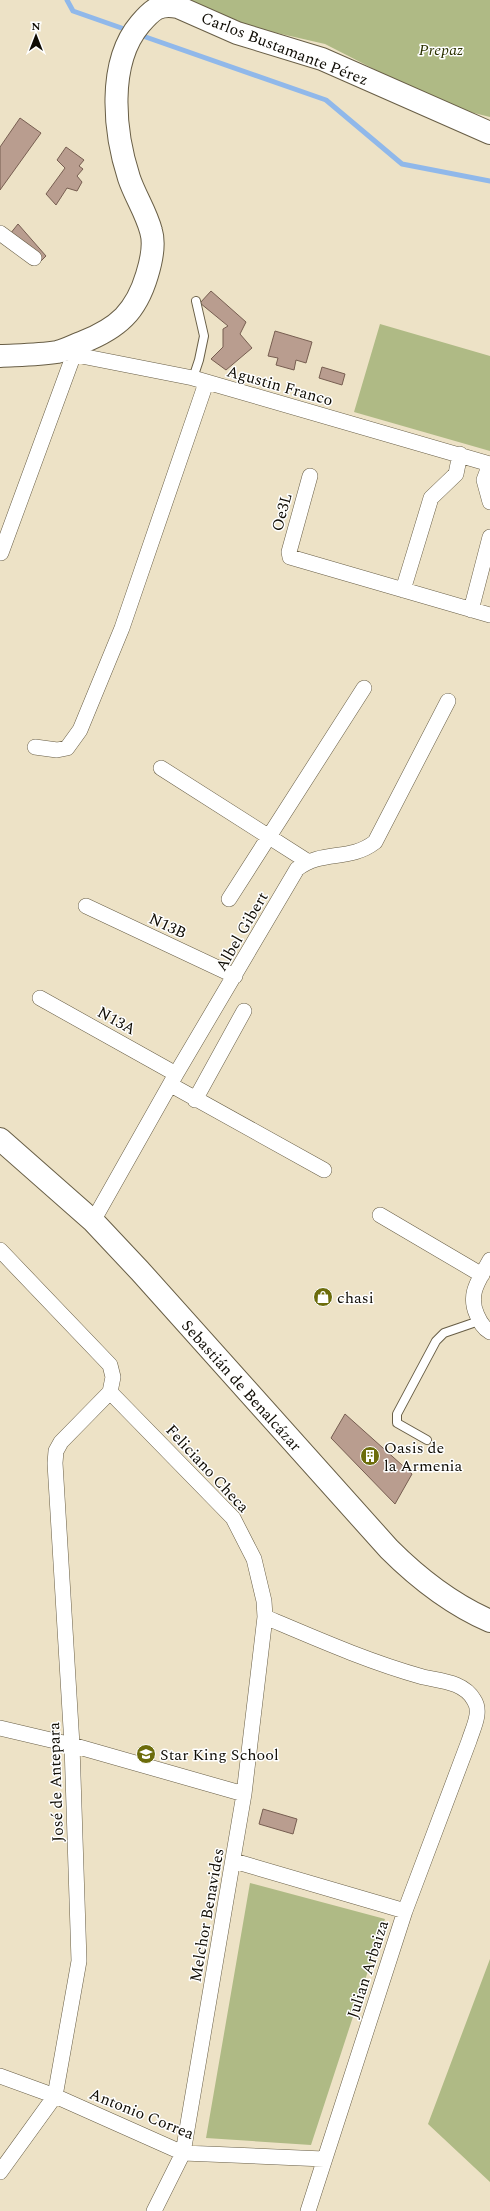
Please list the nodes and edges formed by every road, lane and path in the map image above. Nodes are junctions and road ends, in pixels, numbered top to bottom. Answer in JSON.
{"nodes":[{"id":1,"x":162,"y":5,"type":"edge"},
{"id":2,"x":490,"y":133,"type":"edge"},
{"id":3,"x":0,"y":234,"type":"edge"},
{"id":4,"x":34,"y":258,"type":"dead end"},
{"id":5,"x":196,"y":301,"type":"dead end"},
{"id":6,"x":66,"y":352,"type":"junction"},
{"id":7,"x":0,"y":356,"type":"edge"},
{"id":8,"x":200,"y":380,"type":"junction"},
{"id":9,"x":460,"y":454,"type":"junction"},
{"id":10,"x":490,"y":464,"type":"edge"},
{"id":11,"x":310,"y":476,"type":"dead end"},
{"id":12,"x":490,"y":502,"type":"edge"},
{"id":13,"x":490,"y":537,"type":"edge"},
{"id":14,"x":1,"y":553,"type":"edge"},
{"id":15,"x":403,"y":590,"type":"junction"},
{"id":16,"x":471,"y":610,"type":"junction"},
{"id":17,"x":490,"y":615,"type":"edge"},
{"id":18,"x":364,"y":688,"type":"dead end"},
{"id":19,"x":448,"y":701,"type":"dead end"},
{"id":20,"x":35,"y":747,"type":"dead end"},
{"id":21,"x":161,"y":768,"type":"dead end"},
{"id":22,"x":270,"y":837,"type":"junction"},
{"id":23,"x":307,"y":861,"type":"junction"},
{"id":24,"x":229,"y":899,"type":"dead end"},
{"id":25,"x":86,"y":906,"type":"dead end"},
{"id":26,"x":235,"y":976,"type":"junction"},
{"id":27,"x":40,"y":998,"type":"dead end"},
{"id":28,"x":244,"y":1010,"type":"dead end"},
{"id":29,"x":174,"y":1080,"type":"junction"},
{"id":30,"x":195,"y":1100,"type":"junction"},
{"id":31,"x":0,"y":1139,"type":"edge"},
{"id":32,"x":324,"y":1170,"type":"dead end"},
{"id":33,"x":380,"y":1215,"type":"dead end"},
{"id":34,"x":93,"y":1221,"type":"junction"},
{"id":35,"x":0,"y":1250,"type":"edge"},
{"id":36,"x":490,"y":1260,"type":"edge"},
{"id":37,"x":482,"y":1275,"type":"junction"},
{"id":38,"x":477,"y":1316,"type":"junction"},
{"id":39,"x":490,"y":1332,"type":"edge"},
{"id":40,"x":110,"y":1392,"type":"junction"},
{"id":41,"x":427,"y":1440,"type":"dead end"},
{"id":42,"x":265,"y":1617,"type":"junction"},
{"id":43,"x":490,"y":1621,"type":"edge"},
{"id":44,"x":0,"y":1728,"type":"edge"},
{"id":45,"x":72,"y":1745,"type":"junction"},
{"id":46,"x":244,"y":1794,"type":"junction"},
{"id":47,"x":234,"y":1861,"type":"junction"},
{"id":48,"x":405,"y":1911,"type":"junction"},
{"id":49,"x":0,"y":2076,"type":"edge"},
{"id":50,"x":55,"y":2096,"type":"junction"},
{"id":51,"x":183,"y":2153,"type":"junction"},
{"id":52,"x":324,"y":2159,"type":"junction"},
{"id":53,"x":0,"y":2172,"type":"edge"},
{"id":54,"x":154,"y":2211,"type":"edge"},
{"id":55,"x":308,"y":2211,"type":"edge"}],
"edges":[{"from":1,"to":2,"type":"street","name":"Carlos Bustamante Pérez"},
{"from":1,"to":6,"type":"street","name":"Carlos Bustamante Pérez"},
{"from":3,"to":4,"type":"street"},
{"from":5,"to":8,"type":"lane"},
{"from":6,"to":7,"type":"street","name":"Carlos Bustamante Pérez"},
{"from":6,"to":8,"type":"street","name":"Agustin Franco"},
{"from":6,"to":14,"type":"street"},
{"from":8,"to":9,"type":"street","name":"Agustin Franco"},
{"from":8,"to":20,"type":"street"},
{"from":9,"to":10,"type":"street","name":"Agustin Franco"},
{"from":9,"to":15,"type":"street"},
{"from":10,"to":12,"type":"street"},
{"from":11,"to":15,"type":"street","name":"Oe3L"},
{"from":13,"to":16,"type":"street"},
{"from":15,"to":16,"type":"street"},
{"from":16,"to":17,"type":"street"},
{"from":18,"to":22,"type":"street"},
{"from":19,"to":23,"type":"street"},
{"from":21,"to":22,"type":"street"},
{"from":22,"to":23,"type":"street"},
{"from":22,"to":24,"type":"street"},
{"from":23,"to":26,"type":"street","name":"Albel Gibert"},
{"from":25,"to":26,"type":"street","name":"N13B"},
{"from":26,"to":29,"type":"street","name":"Albel Gibert"},
{"from":27,"to":29,"type":"street","name":"N13A"},
{"from":28,"to":30,"type":"street"},
{"from":29,"to":30,"type":"street","name":"N13A"},
{"from":29,"to":34,"type":"street","name":"Albel Gibert"},
{"from":30,"to":32,"type":"street","name":"N13A"},
{"from":31,"to":34,"type":"street","name":"Sebastián de Benalcázar"},
{"from":33,"to":37,"type":"street"},
{"from":34,"to":43,"type":"street","name":"Sebastián de Benalcázar"},
{"from":35,"to":40,"type":"street"},
{"from":36,"to":37,"type":"street"},
{"from":37,"to":38,"type":"street"},
{"from":38,"to":39,"type":"street"},
{"from":38,"to":41,"type":"lane"},
{"from":40,"to":42,"type":"street","name":"Feliciano Checa"},
{"from":40,"to":45,"type":"street","name":"José de Antepara"},
{"from":42,"to":46,"type":"street","name":"Melchor Benavides"},
{"from":42,"to":48,"type":"street","name":"Julian Arbaiza"},
{"from":44,"to":45,"type":"street"},
{"from":45,"to":46,"type":"street"},
{"from":45,"to":50,"type":"street","name":"José de Antepara"},
{"from":46,"to":47,"type":"street","name":"Melchor Benavides"},
{"from":47,"to":48,"type":"street"},
{"from":47,"to":51,"type":"street","name":"Melchor Benavides"},
{"from":48,"to":52,"type":"street","name":"Julian Arbaiza"},
{"from":49,"to":50,"type":"street","name":"Antonio Correa"},
{"from":50,"to":51,"type":"street","name":"Antonio Correa"},
{"from":50,"to":53,"type":"street","name":"José de Antepara"},
{"from":51,"to":52,"type":"street","name":"Antonio Correa"},
{"from":51,"to":54,"type":"street","name":"Melchor Benavides"},
{"from":52,"to":55,"type":"street","name":"Julian Arbaiza"}]}
